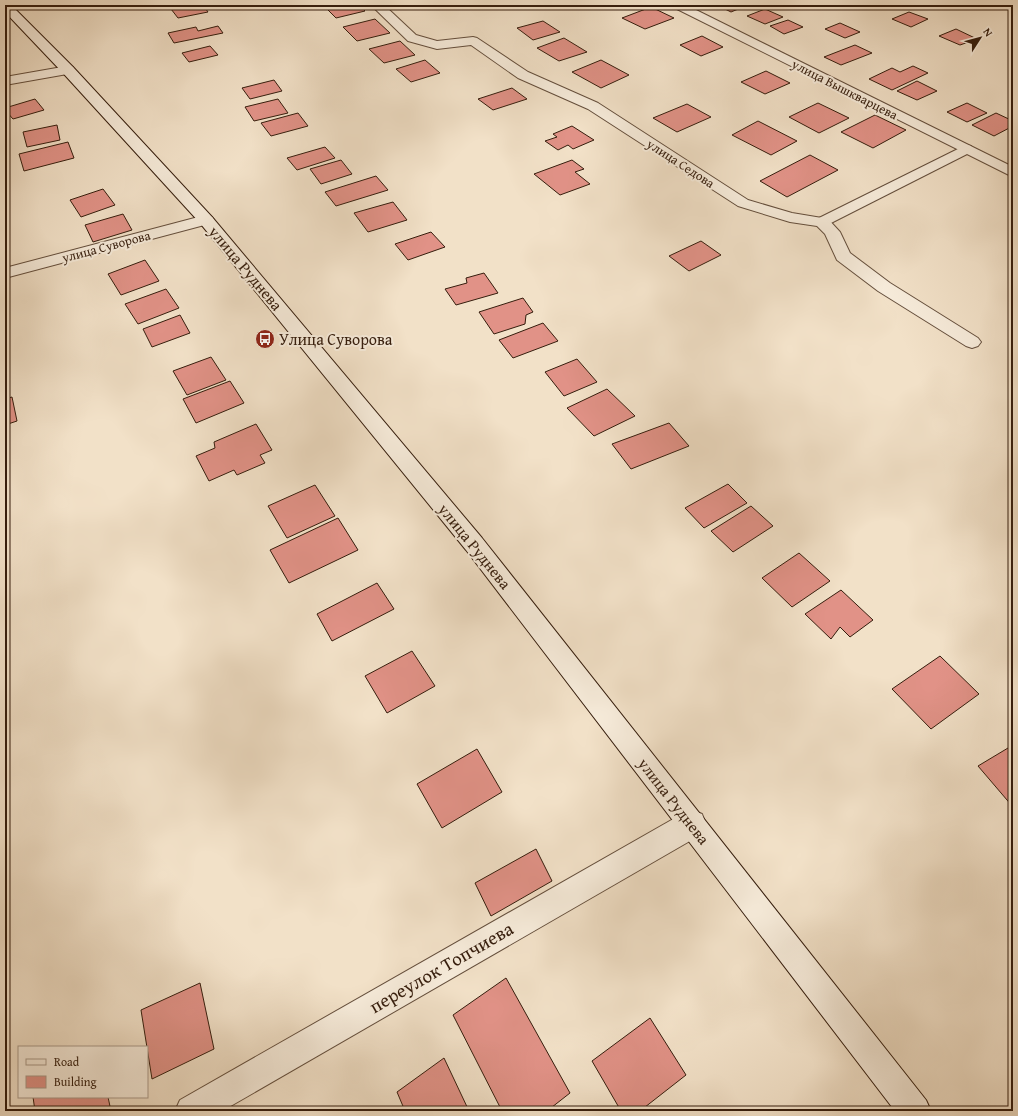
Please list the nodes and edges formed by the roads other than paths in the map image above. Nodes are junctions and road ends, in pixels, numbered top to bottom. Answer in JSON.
{"nodes":[{"id":1,"x":5,"y":5,"type":"edge"},
{"id":2,"x":377,"y":5,"type":"edge"},
{"id":3,"x":677,"y":5,"type":"edge"},
{"id":4,"x":1007,"y":5,"type":"edge"},
{"id":5,"x":1013,"y":7,"type":"edge"},
{"id":6,"x":68,"y":70,"type":"junction"},
{"id":7,"x":5,"y":81,"type":"edge"},
{"id":8,"x":966,"y":150,"type":"junction"},
{"id":9,"x":1013,"y":173,"type":"edge"},
{"id":10,"x":206,"y":220,"type":"junction"},
{"id":11,"x":822,"y":222,"type":"junction"},
{"id":12,"x":5,"y":273,"type":"edge"},
{"id":13,"x":972,"y":342,"type":"dead end"},
{"id":14,"x":692,"y":824,"type":"junction"},
{"id":15,"x":191,"y":1111,"type":"edge"},
{"id":16,"x":915,"y":1111,"type":"edge"}],
"edges":[{"from":1,"to":6,"type":"street","name":"улица Руднева"},
{"from":2,"to":11,"type":"street","name":"улица Седова"},
{"from":3,"to":8,"type":"street","name":"улица Вышкварцева"},
{"from":4,"to":5,"type":"street"},
{"from":6,"to":7,"type":"street"},
{"from":6,"to":10,"type":"street","name":"улица Руднева"},
{"from":8,"to":9,"type":"street","name":"улица Вышкварцева"},
{"from":8,"to":11,"type":"lane"},
{"from":10,"to":12,"type":"street","name":"улица Суворова"},
{"from":10,"to":14,"type":"street","name":"улица Руднева"},
{"from":11,"to":13,"type":"street"},
{"from":14,"to":15,"type":"street","name":"переулок Топчиева"},
{"from":14,"to":16,"type":"street","name":"улица Руднева"}]}
